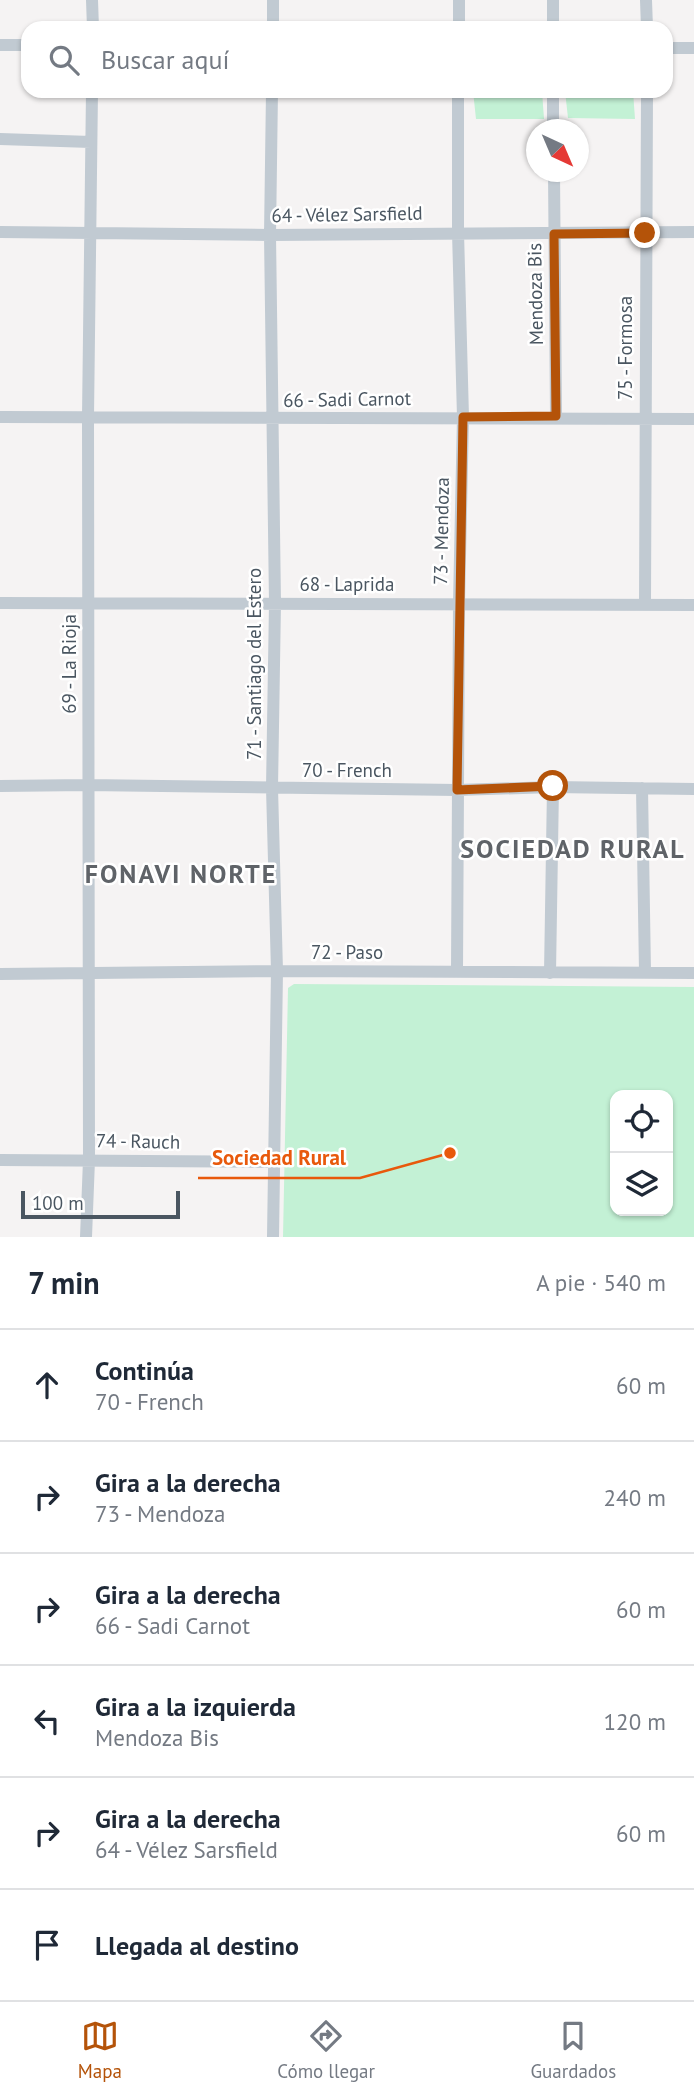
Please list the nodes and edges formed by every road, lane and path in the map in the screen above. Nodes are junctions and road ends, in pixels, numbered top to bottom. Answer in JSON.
{"nodes":[{"id":1,"x":92,"y":0,"type":"edge"},
{"id":2,"x":273,"y":0,"type":"edge"},
{"id":3,"x":459,"y":0,"type":"edge"},
{"id":4,"x":553,"y":0,"type":"edge"},
{"id":5,"x":646,"y":0,"type":"edge"},
{"id":6,"x":93,"y":21,"type":"edge"},
{"id":7,"x":273,"y":21,"type":"edge"},
{"id":8,"x":458,"y":21,"type":"edge"},
{"id":9,"x":553,"y":21,"type":"edge"},
{"id":10,"x":647,"y":21,"type":"edge"},
{"id":11,"x":0,"y":45,"type":"edge"},
{"id":12,"x":21,"y":45,"type":"edge"},
{"id":13,"x":673,"y":48,"type":"edge"},
{"id":14,"x":694,"y":48,"type":"edge"},
{"id":15,"x":92,"y":98,"type":"edge"},
{"id":16,"x":272,"y":98,"type":"edge"},
{"id":17,"x":458,"y":98,"type":"edge"},
{"id":18,"x":553,"y":98,"type":"edge"},
{"id":19,"x":647,"y":98,"type":"edge"},
{"id":20,"x":554,"y":119,"type":"edge"},
{"id":21,"x":0,"y":139,"type":"edge"},
{"id":22,"x":91,"y":142,"type":"junction"},
{"id":23,"x":554,"y":182,"type":"edge"},
{"id":24,"x":0,"y":232,"type":"edge"},
{"id":25,"x":458,"y":232,"type":"junction"},
{"id":26,"x":645,"y":233,"type":"junction"},
{"id":27,"x":694,"y":233,"type":"edge"},
{"id":28,"x":91,"y":234,"type":"junction"},
{"id":29,"x":554,"y":234,"type":"junction"},
{"id":30,"x":270,"y":235,"type":"junction"},
{"id":31,"x":556,"y":416,"type":"junction"},
{"id":32,"x":0,"y":417,"type":"edge"},
{"id":33,"x":88,"y":417,"type":"junction"},
{"id":34,"x":463,"y":417,"type":"junction"},
{"id":35,"x":645,"y":418,"type":"junction"},
{"id":36,"x":272,"y":419,"type":"junction"},
{"id":37,"x":694,"y":419,"type":"edge"},
{"id":38,"x":88,"y":602,"type":"junction"},
{"id":39,"x":0,"y":603,"type":"edge"},
{"id":40,"x":275,"y":603,"type":"junction"},
{"id":41,"x":459,"y":603,"type":"junction"},
{"id":42,"x":645,"y":605,"type":"junction"},
{"id":43,"x":694,"y":605,"type":"edge"},
{"id":44,"x":87,"y":785,"type":"junction"},
{"id":45,"x":0,"y":786,"type":"edge"},
{"id":46,"x":553,"y":786,"type":"junction"},
{"id":47,"x":272,"y":788,"type":"junction"},
{"id":48,"x":642,"y":788,"type":"junction"},
{"id":49,"x":694,"y":789,"type":"edge"},
{"id":50,"x":457,"y":790,"type":"junction"},
{"id":51,"x":277,"y":971,"type":"junction"},
{"id":52,"x":457,"y":971,"type":"junction"},
{"id":53,"x":88,"y":972,"type":"junction"},
{"id":54,"x":645,"y":972,"type":"junction"},
{"id":55,"x":550,"y":973,"type":"junction"},
{"id":56,"x":694,"y":973,"type":"edge"},
{"id":57,"x":0,"y":974,"type":"edge"},
{"id":58,"x":0,"y":1160,"type":"edge"},
{"id":59,"x":89,"y":1160,"type":"junction"},
{"id":60,"x":275,"y":1162,"type":"junction"},
{"id":61,"x":86,"y":1237,"type":"edge"},
{"id":62,"x":273,"y":1237,"type":"edge"}],
"edges":[{"from":1,"to":6,"type":"street"},
{"from":2,"to":7,"type":"street"},
{"from":3,"to":8,"type":"street"},
{"from":4,"to":9,"type":"street"},
{"from":5,"to":10,"type":"street"},
{"from":11,"to":12,"type":"street"},
{"from":13,"to":14,"type":"street"},
{"from":15,"to":22,"type":"street","name":"69 - La Rioja"},
{"from":16,"to":30,"type":"street","name":"71 - Santiago del Estero"},
{"from":17,"to":25,"type":"street","name":"73 - Mendoza"},
{"from":18,"to":20,"type":"street"},
{"from":19,"to":26,"type":"street","name":"75 - Formosa"},
{"from":21,"to":22,"type":"street"},
{"from":22,"to":28,"type":"street","name":"69 - La Rioja"},
{"from":23,"to":29,"type":"street","name":"Mendoza Bis"},
{"from":24,"to":28,"type":"street","name":"64 - Vélez Sarsfield"},
{"from":25,"to":29,"type":"street","name":"64 - Vélez Sarsfield"},
{"from":25,"to":30,"type":"street","name":"64 - Vélez Sarsfield"},
{"from":25,"to":34,"type":"street","name":"73 - Mendoza"},
{"from":26,"to":27,"type":"street","name":"64 - Vélez Sarsfield"},
{"from":26,"to":29,"type":"street","name":"64 - Vélez Sarsfield"},
{"from":26,"to":35,"type":"street","name":"75 - Formosa"},
{"from":28,"to":30,"type":"street","name":"64 - Vélez Sarsfield"},
{"from":28,"to":33,"type":"street","name":"69 - La Rioja"},
{"from":29,"to":31,"type":"street","name":"Mendoza Bis"},
{"from":30,"to":36,"type":"street","name":"71 - Santiago del Estero"},
{"from":31,"to":34,"type":"street","name":"66 - Sadi Carnot"},
{"from":31,"to":35,"type":"street","name":"66 - Sadi Carnot"},
{"from":32,"to":33,"type":"street","name":"66 - Sadi Carnot"},
{"from":33,"to":36,"type":"street","name":"66 - Sadi Carnot"},
{"from":33,"to":38,"type":"street","name":"69 - La Rioja"},
{"from":34,"to":36,"type":"street","name":"66 - Sadi Carnot"},
{"from":34,"to":41,"type":"street","name":"73 - Mendoza"},
{"from":35,"to":37,"type":"street","name":"66 - Sadi Carnot"},
{"from":35,"to":42,"type":"street","name":"75 - Formosa"},
{"from":36,"to":40,"type":"street","name":"71 - Santiago del Estero"},
{"from":38,"to":39,"type":"street","name":"68 - Laprida"},
{"from":38,"to":40,"type":"street","name":"68 - Laprida"},
{"from":38,"to":44,"type":"street","name":"69 - La Rioja"},
{"from":40,"to":41,"type":"street","name":"68 - Laprida"},
{"from":40,"to":47,"type":"street","name":"71 - Santiago del Estero"},
{"from":41,"to":42,"type":"street","name":"68 - Laprida"},
{"from":41,"to":50,"type":"street","name":"73 - Mendoza"},
{"from":42,"to":43,"type":"street","name":"68 - Laprida"},
{"from":44,"to":45,"type":"street","name":"70 - French"},
{"from":44,"to":47,"type":"street","name":"70 - French"},
{"from":44,"to":53,"type":"street","name":"69 - La Rioja"},
{"from":46,"to":48,"type":"street","name":"70 - French"},
{"from":46,"to":50,"type":"street","name":"70 - French"},
{"from":46,"to":55,"type":"street"},
{"from":47,"to":50,"type":"street","name":"70 - French"},
{"from":47,"to":51,"type":"street","name":"71 - Santiago del Estero"},
{"from":48,"to":49,"type":"street","name":"70 - French"},
{"from":48,"to":54,"type":"street"},
{"from":50,"to":52,"type":"street","name":"73 - Mendoza"},
{"from":51,"to":52,"type":"street","name":"72 - Paso"},
{"from":51,"to":53,"type":"street","name":"72 - Paso"},
{"from":51,"to":60,"type":"street","name":"71 - Santiago del Estero"},
{"from":52,"to":55,"type":"street","name":"72 - Paso"},
{"from":53,"to":57,"type":"street","name":"72 - Paso"},
{"from":53,"to":59,"type":"street","name":"69 - La Rioja"},
{"from":54,"to":55,"type":"street","name":"72 - Paso"},
{"from":54,"to":56,"type":"street","name":"72 - Paso"},
{"from":58,"to":59,"type":"street","name":"74 - Rauch"},
{"from":59,"to":60,"type":"street","name":"74 - Rauch"},
{"from":59,"to":61,"type":"street","name":"69 - La Rioja"},
{"from":60,"to":62,"type":"street","name":"71 - Santiago del Estero"}]}
